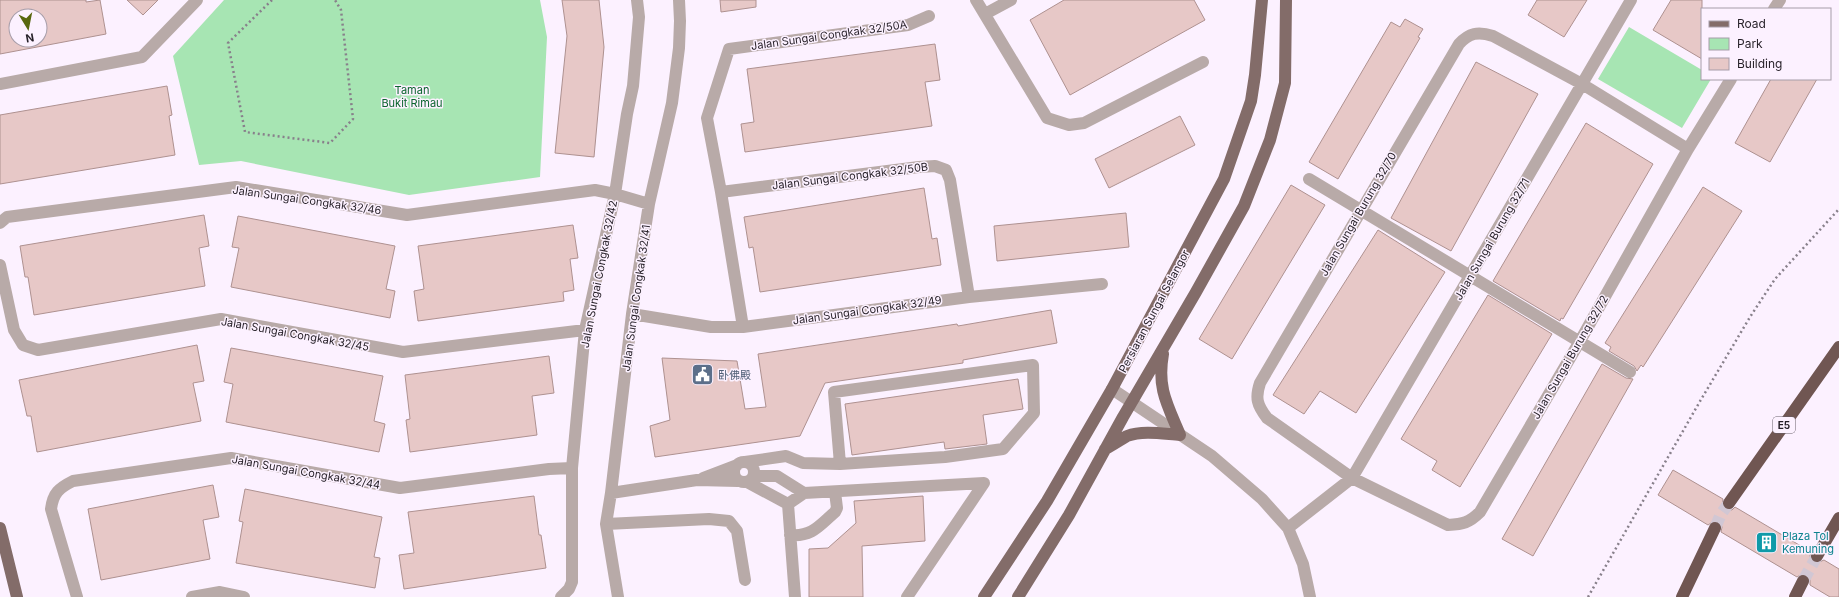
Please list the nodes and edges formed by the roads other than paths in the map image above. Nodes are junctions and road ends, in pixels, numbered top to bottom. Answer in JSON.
{"nodes":[{"id":1,"x":197,"y":0,"type":"edge"},
{"id":2,"x":636,"y":0,"type":"edge"},
{"id":3,"x":678,"y":0,"type":"edge"},
{"id":4,"x":976,"y":0,"type":"edge"},
{"id":5,"x":1011,"y":0,"type":"edge"},
{"id":6,"x":1262,"y":0,"type":"edge"},
{"id":7,"x":1286,"y":0,"type":"edge"},
{"id":8,"x":1631,"y":0,"type":"edge"},
{"id":9,"x":985,"y":14,"type":"junction"},
{"id":10,"x":929,"y":16,"type":"dead end"},
{"id":11,"x":1203,"y":62,"type":"dead end"},
{"id":12,"x":1730,"y":80,"type":"edge"},
{"id":13,"x":0,"y":84,"type":"edge"},
{"id":14,"x":1582,"y":84,"type":"junction"},
{"id":15,"x":1688,"y":149,"type":"junction"},
{"id":16,"x":1309,"y":179,"type":"dead end"},
{"id":17,"x":722,"y":192,"type":"junction"},
{"id":18,"x":615,"y":194,"type":"junction"},
{"id":19,"x":650,"y":204,"type":"junction"},
{"id":20,"x":1360,"y":210,"type":"junction"},
{"id":21,"x":0,"y":223,"type":"edge"},
{"id":22,"x":0,"y":265,"type":"edge"},
{"id":23,"x":1470,"y":276,"type":"junction"},
{"id":24,"x":1102,"y":284,"type":"dead end"},
{"id":25,"x":969,"y":297,"type":"junction"},
{"id":26,"x":632,"y":314,"type":"junction"},
{"id":27,"x":743,"y":327,"type":"junction"},
{"id":28,"x":586,"y":330,"type":"junction"},
{"id":29,"x":1580,"y":341,"type":"junction"},
{"id":30,"x":1839,"y":347,"type":"edge"},
{"id":31,"x":1164,"y":349,"type":"junction"},
{"id":32,"x":1630,"y":372,"type":"dead end"},
{"id":33,"x":1112,"y":389,"type":"junction"},
{"id":34,"x":1131,"y":402,"type":"junction"},
{"id":35,"x":1180,"y":435,"type":"junction"},
{"id":36,"x":1105,"y":449,"type":"junction"},
{"id":37,"x":786,"y":456,"type":"junction"},
{"id":38,"x":741,"y":463,"type":"junction"},
{"id":39,"x":840,"y":464,"type":"junction"},
{"id":40,"x":572,"y":468,"type":"junction"},
{"id":41,"x":748,"y":478,"type":"junction"},
{"id":42,"x":1352,"y":478,"type":"junction"},
{"id":43,"x":697,"y":480,"type":"junction"},
{"id":44,"x":835,"y":492,"type":"junction"},
{"id":45,"x":804,"y":493,"type":"junction"},
{"id":46,"x":611,"y":494,"type":"junction"},
{"id":47,"x":1729,"y":503,"type":"tunnel mouth"},
{"id":48,"x":788,"y":504,"type":"junction"},
{"id":49,"x":1839,"y":518,"type":"edge"},
{"id":50,"x":606,"y":524,"type":"junction"},
{"id":51,"x":0,"y":528,"type":"edge"},
{"id":52,"x":1288,"y":528,"type":"junction"},
{"id":53,"x":1714,"y":528,"type":"tunnel mouth"},
{"id":54,"x":790,"y":535,"type":"junction"},
{"id":55,"x":1818,"y":556,"type":"tunnel mouth"},
{"id":56,"x":745,"y":580,"type":"dead end"},
{"id":57,"x":1803,"y":581,"type":"tunnel mouth"},
{"id":58,"x":76,"y":596,"type":"edge"},
{"id":59,"x":17,"y":597,"type":"edge"},
{"id":60,"x":192,"y":597,"type":"edge"},
{"id":61,"x":244,"y":597,"type":"edge"},
{"id":62,"x":561,"y":597,"type":"edge"},
{"id":63,"x":618,"y":597,"type":"edge"},
{"id":64,"x":795,"y":597,"type":"edge"},
{"id":65,"x":907,"y":597,"type":"edge"},
{"id":66,"x":984,"y":597,"type":"edge"},
{"id":67,"x":1018,"y":597,"type":"edge"},
{"id":68,"x":1310,"y":597,"type":"edge"},
{"id":69,"x":1682,"y":597,"type":"edge"},
{"id":70,"x":1795,"y":597,"type":"edge"}],
"edges":[{"from":1,"to":13,"type":"street"},
{"from":2,"to":18,"type":"street","name":"Jalan Sungai Congkak 32/42"},
{"from":3,"to":19,"type":"street","name":"Jalan Sungai Congkak 32/41"},
{"from":4,"to":9,"type":"street"},
{"from":5,"to":9,"type":"street"},
{"from":6,"to":33,"type":"main road","name":"Persiaran Sungai Selangor"},
{"from":7,"to":31,"type":"main road"},
{"from":8,"to":14,"type":"street","name":"Jalan Sungai Burung 32/71"},
{"from":9,"to":11,"type":"street"},
{"from":10,"to":17,"type":"street","name":"Jalan Sungai Congkak 32/50A"},
{"from":12,"to":15,"type":"street","name":"Jalan Sungai Burung 32/72"},
{"from":14,"to":15,"type":"street","name":"Jalan Sungai Burung 32/70"},
{"from":14,"to":20,"type":"street","name":"Jalan Sungai Burung 32/70"},
{"from":14,"to":23,"type":"street","name":"Jalan Sungai Burung 32/71"},
{"from":15,"to":29,"type":"street","name":"Jalan Sungai Burung 32/72"},
{"from":16,"to":20,"type":"street"},
{"from":17,"to":25,"type":"street","name":"Jalan Sungai Congkak 32/50B"},
{"from":17,"to":27,"type":"street"},
{"from":18,"to":19,"type":"street","name":"Jalan Sungai Congkak 32/46"},
{"from":18,"to":21,"type":"street","name":"Jalan Sungai Congkak 32/46"},
{"from":18,"to":28,"type":"street","name":"Jalan Sungai Congkak 32/42"},
{"from":19,"to":26,"type":"street","name":"Jalan Sungai Congkak 32/41"},
{"from":20,"to":23,"type":"street"},
{"from":20,"to":42,"type":"street","name":"Jalan Sungai Burung 32/70"},
{"from":22,"to":28,"type":"street","name":"Jalan Sungai Congkak 32/45"},
{"from":23,"to":29,"type":"street"},
{"from":23,"to":42,"type":"street","name":"Jalan Sungai Burung 32/71"},
{"from":24,"to":25,"type":"street","name":"Jalan Sungai Congkak 32/49"},
{"from":25,"to":27,"type":"street","name":"Jalan Sungai Congkak 32/49"},
{"from":26,"to":27,"type":"street","name":"Jalan Sungai Congkak 32/49"},
{"from":26,"to":46,"type":"street","name":"Jalan Sungai Congkak 32/41"},
{"from":28,"to":40,"type":"street","name":"Jalan Sungai Congkak 32/42"},
{"from":29,"to":32,"type":"street"},
{"from":29,"to":42,"type":"street","name":"Jalan Sungai Burung 32/72"},
{"from":30,"to":47,"type":"highway","number":"E5"},
{"from":31,"to":34,"type":"main road"},
{"from":31,"to":35,"type":"main road"},
{"from":33,"to":34,"type":"street"},
{"from":33,"to":66,"type":"main road","name":"Persiaran Sungai Selangor"},
{"from":34,"to":35,"type":"street"},
{"from":34,"to":36,"type":"main road"},
{"from":35,"to":36,"type":"main road"},
{"from":35,"to":52,"type":"street"},
{"from":36,"to":67,"type":"main road"},
{"from":37,"to":38,"type":"street"},
{"from":37,"to":39,"type":"street"},
{"from":37,"to":41,"type":"street"},
{"from":38,"to":41,"type":"street"},
{"from":38,"to":41,"type":"street"},
{"from":38,"to":43,"type":"street"},
{"from":39,"to":39,"type":"street"},
{"from":40,"to":58,"type":"street","name":"Jalan Sungai Congkak 32/44"},
{"from":40,"to":62,"type":"street","name":"Jalan Sungai Congkak 32/42"},
{"from":41,"to":43,"type":"street"},
{"from":41,"to":45,"type":"street"},
{"from":41,"to":48,"type":"street"},
{"from":42,"to":52,"type":"street"},
{"from":43,"to":46,"type":"street"},
{"from":44,"to":45,"type":"street"},
{"from":44,"to":54,"type":"street"},
{"from":44,"to":65,"type":"street"},
{"from":45,"to":48,"type":"street"},
{"from":46,"to":50,"type":"street","name":"Jalan Sungai Congkak 32/41"},
{"from":48,"to":54,"type":"street"},
{"from":49,"to":55,"type":"highway"},
{"from":50,"to":56,"type":"street"},
{"from":50,"to":63,"type":"street","name":"Jalan Sungai Congkak 32/41"},
{"from":51,"to":59,"type":"main road"},
{"from":52,"to":68,"type":"street"},
{"from":53,"to":69,"type":"highway"},
{"from":54,"to":64,"type":"street"},
{"from":57,"to":70,"type":"highway"},
{"from":60,"to":61,"type":"street"}]}
